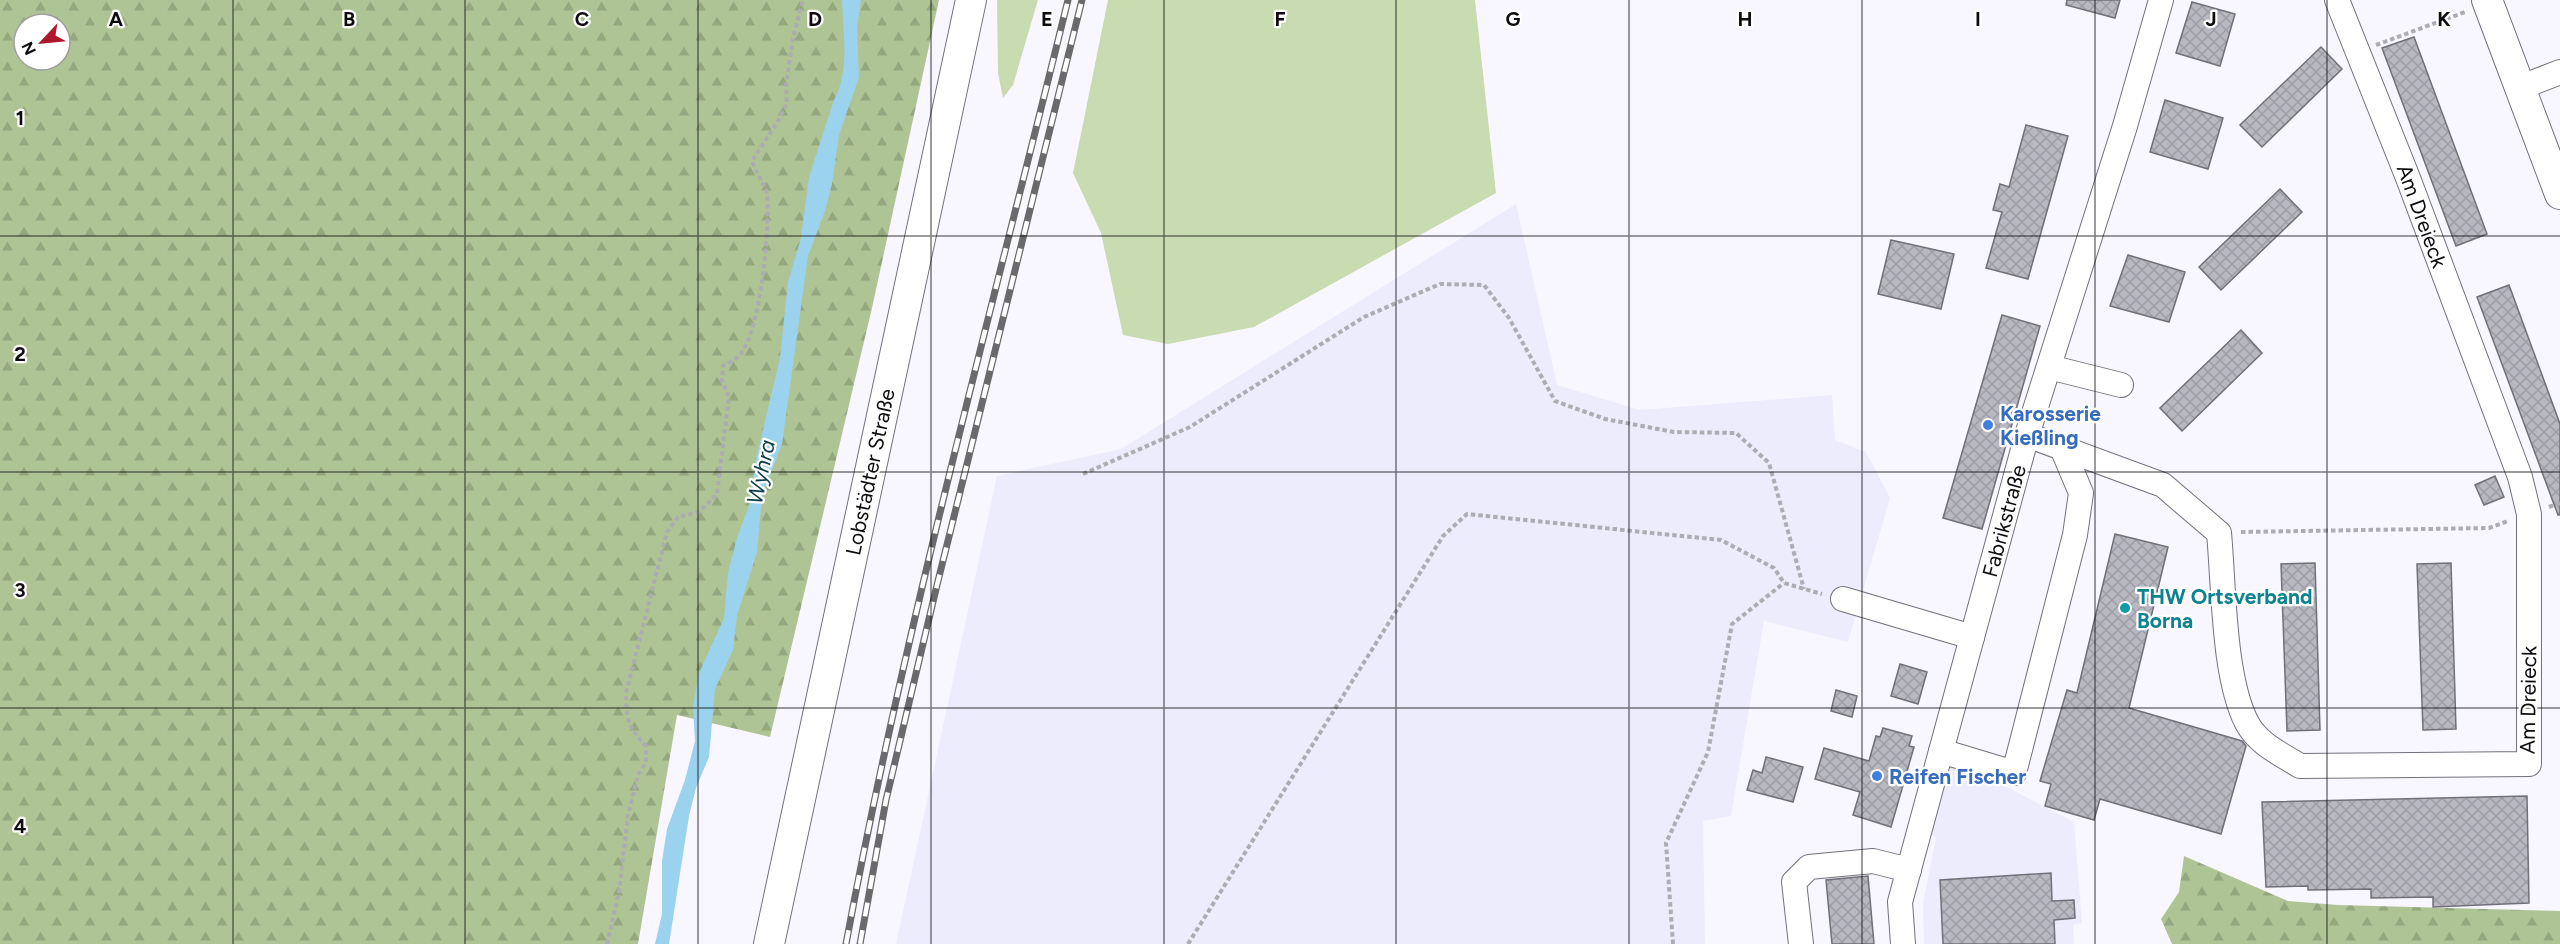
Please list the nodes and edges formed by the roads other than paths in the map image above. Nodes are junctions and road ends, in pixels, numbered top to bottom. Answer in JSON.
{"nodes":[{"id":1,"x":971,"y":0,"type":"edge"},
{"id":2,"x":2160,"y":0,"type":"edge"},
{"id":3,"x":2337,"y":0,"type":"edge"},
{"id":4,"x":2487,"y":2,"type":"edge"},
{"id":5,"x":2560,"y":72,"type":"edge"},
{"id":6,"x":2519,"y":88,"type":"junction"},
{"id":7,"x":2560,"y":194,"type":"edge"},
{"id":8,"x":2049,"y":367,"type":"junction"},
{"id":9,"x":2121,"y":385,"type":"dead end"},
{"id":10,"x":2027,"y":435,"type":"junction"},
{"id":11,"x":2062,"y":448,"type":"junction"},
{"id":12,"x":1843,"y":599,"type":"road end"},
{"id":13,"x":1972,"y":637,"type":"junction"},
{"id":14,"x":1941,"y":751,"type":"junction"},
{"id":15,"x":1909,"y":870,"type":"junction"},
{"id":16,"x":770,"y":944,"type":"edge"},
{"id":17,"x":1801,"y":944,"type":"edge"},
{"id":18,"x":1903,"y":944,"type":"edge"}],
"edges":[{"from":1,"to":16,"type":"main road","name":"Lobstädter Straße"},
{"from":2,"to":8,"type":"street","name":"Fabrikstraße"},
{"from":3,"to":11,"type":"street","name":"Am Dreieck"},
{"from":4,"to":6,"type":"main road"},
{"from":5,"to":6,"type":"street"},
{"from":6,"to":7,"type":"main road"},
{"from":8,"to":9,"type":"street"},
{"from":8,"to":10,"type":"street","name":"Fabrikstraße"},
{"from":10,"to":11,"type":"street"},
{"from":10,"to":13,"type":"street","name":"Fabrikstraße"},
{"from":11,"to":14,"type":"street"},
{"from":12,"to":13,"type":"street"},
{"from":13,"to":14,"type":"street","name":"Fabrikstraße"},
{"from":14,"to":15,"type":"street","name":"Fabrikstraße"},
{"from":15,"to":17,"type":"street"},
{"from":15,"to":18,"type":"street","name":"Fabrikstraße"}]}
